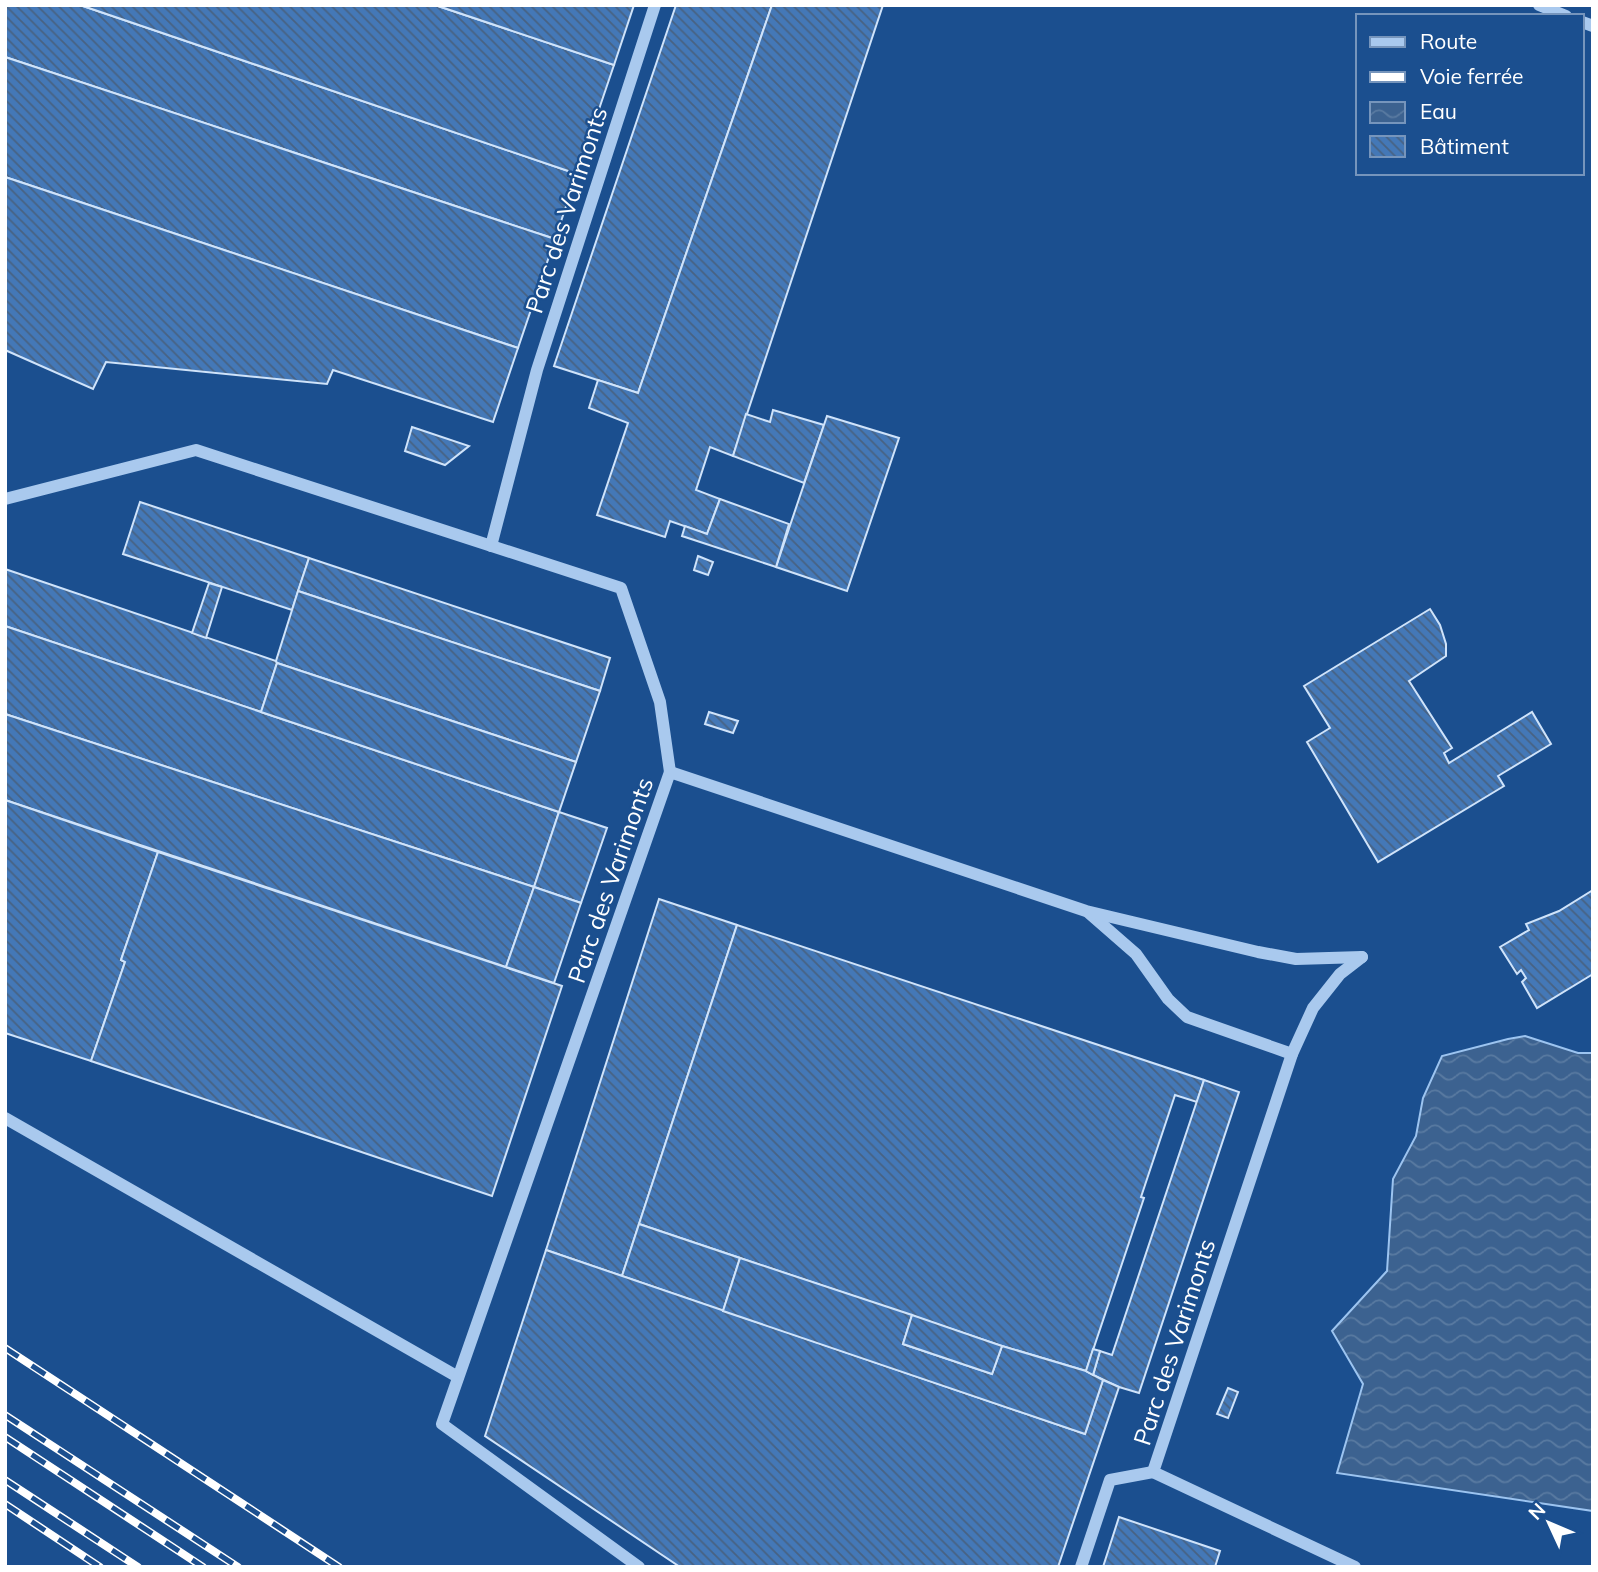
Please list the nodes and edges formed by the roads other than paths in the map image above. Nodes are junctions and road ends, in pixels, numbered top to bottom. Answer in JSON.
{"nodes":[{"id":1,"x":655,"y":5,"type":"edge"},
{"id":2,"x":1539,"y":5,"type":"edge"},
{"id":3,"x":1561,"y":14,"type":"edge"},
{"id":4,"x":5,"y":499,"type":"edge"},
{"id":5,"x":491,"y":546,"type":"junction"},
{"id":6,"x":670,"y":772,"type":"junction"},
{"id":7,"x":1086,"y":911,"type":"junction"},
{"id":8,"x":1292,"y":1054,"type":"junction"},
{"id":9,"x":5,"y":1118,"type":"edge"},
{"id":10,"x":458,"y":1377,"type":"junction"},
{"id":11,"x":1153,"y":1472,"type":"junction"},
{"id":12,"x":639,"y":1567,"type":"edge"},
{"id":13,"x":1081,"y":1567,"type":"edge"},
{"id":14,"x":1355,"y":1567,"type":"edge"}],
"edges":[{"from":1,"to":5,"type":"street","name":"Parc des Varimonts"},
{"from":2,"to":3,"type":"street"},
{"from":4,"to":5,"type":"street"},
{"from":5,"to":6,"type":"street"},
{"from":6,"to":7,"type":"street","name":"Parc des Varimonts"},
{"from":6,"to":10,"type":"street","name":"Parc des Varimonts"},
{"from":7,"to":8,"type":"street","name":"Parc des Varimonts"},
{"from":7,"to":8,"type":"street","name":"Parc des Varimonts"},
{"from":8,"to":11,"type":"street","name":"Parc des Varimonts"},
{"from":9,"to":10,"type":"street"},
{"from":10,"to":12,"type":"street","name":"Parc des Varimonts"},
{"from":11,"to":13,"type":"street"},
{"from":11,"to":14,"type":"street","name":"Parc des Varimonts"}]}
